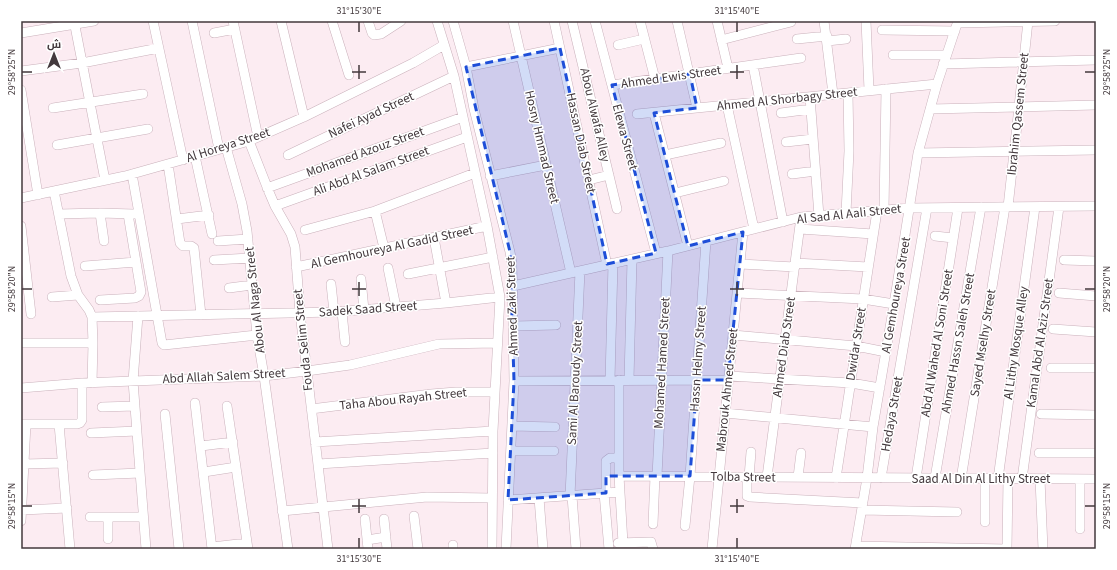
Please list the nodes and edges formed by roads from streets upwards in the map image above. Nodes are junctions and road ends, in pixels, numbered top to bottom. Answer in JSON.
{"nodes":[{"id":1,"x":94,"y":21,"type":"edge"},
{"id":2,"x":154,"y":21,"type":"edge"},
{"id":3,"x":192,"y":21,"type":"edge"},
{"id":4,"x":281,"y":21,"type":"edge"},
{"id":5,"x":332,"y":21,"type":"edge"},
{"id":6,"x":368,"y":21,"type":"edge"},
{"id":7,"x":402,"y":21,"type":"edge"},
{"id":8,"x":438,"y":21,"type":"edge"},
{"id":9,"x":453,"y":21,"type":"edge"},
{"id":10,"x":513,"y":21,"type":"edge"},
{"id":11,"x":554,"y":21,"type":"edge"},
{"id":12,"x":572,"y":21,"type":"edge"},
{"id":13,"x":595,"y":21,"type":"edge"},
{"id":14,"x":640,"y":21,"type":"edge"},
{"id":15,"x":677,"y":21,"type":"edge"},
{"id":16,"x":717,"y":21,"type":"edge"},
{"id":17,"x":824,"y":21,"type":"edge"},
{"id":18,"x":866,"y":21,"type":"edge"},
{"id":19,"x":1028,"y":21,"type":"edge"},
{"id":20,"x":1055,"y":21,"type":"edge"},
{"id":21,"x":791,"y":22,"type":"edge"},
{"id":22,"x":74,"y":23,"type":"edge"},
{"id":23,"x":779,"y":23,"type":"edge"},
{"id":24,"x":234,"y":25,"type":"edge"},
{"id":25,"x":957,"y":25,"type":"edge"},
{"id":26,"x":882,"y":30,"type":"dead end"},
{"id":27,"x":21,"y":33,"type":"edge"},
{"id":28,"x":214,"y":33,"type":"dead end"},
{"id":29,"x":827,"y":38,"type":"junction"},
{"id":30,"x":644,"y":39,"type":"junction"},
{"id":31,"x":797,"y":39,"type":"dead end"},
{"id":32,"x":846,"y":39,"type":"dead end"},
{"id":33,"x":721,"y":40,"type":"junction"},
{"id":34,"x":444,"y":45,"type":"junction"},
{"id":35,"x":618,"y":45,"type":"dead end"},
{"id":36,"x":159,"y":48,"type":"junction"},
{"id":37,"x":560,"y":48,"type":"junction"},
{"id":38,"x":893,"y":55,"type":"dead end"},
{"id":39,"x":946,"y":55,"type":"junction"},
{"id":40,"x":521,"y":57,"type":"junction"},
{"id":41,"x":801,"y":58,"type":"dead end"},
{"id":42,"x":1096,"y":60,"type":"edge"},
{"id":43,"x":82,"y":62,"type":"junction"},
{"id":44,"x":1024,"y":62,"type":"junction"},
{"id":45,"x":943,"y":64,"type":"junction"},
{"id":46,"x":753,"y":65,"type":"junction"},
{"id":47,"x":466,"y":67,"type":"junction"},
{"id":48,"x":728,"y":68,"type":"junction"},
{"id":49,"x":21,"y":71,"type":"edge"},
{"id":50,"x":690,"y":74,"type":"junction"},
{"id":51,"x":349,"y":76,"type":"dead end"},
{"id":52,"x":454,"y":76,"type":"junction"},
{"id":53,"x":655,"y":79,"type":"junction"},
{"id":54,"x":937,"y":84,"type":"junction"},
{"id":55,"x":612,"y":85,"type":"junction"},
{"id":56,"x":886,"y":89,"type":"junction"},
{"id":57,"x":21,"y":90,"type":"edge"},
{"id":58,"x":869,"y":90,"type":"junction"},
{"id":59,"x":848,"y":93,"type":"junction"},
{"id":60,"x":143,"y":94,"type":"dead end"},
{"id":61,"x":833,"y":94,"type":"junction"},
{"id":62,"x":810,"y":96,"type":"junction"},
{"id":63,"x":90,"y":102,"type":"junction"},
{"id":64,"x":760,"y":102,"type":"junction"},
{"id":65,"x":727,"y":105,"type":"junction"},
{"id":66,"x":1096,"y":105,"type":"edge"},
{"id":67,"x":1019,"y":107,"type":"junction"},
{"id":68,"x":53,"y":108,"type":"dead end"},
{"id":69,"x":697,"y":108,"type":"junction"},
{"id":70,"x":811,"y":109,"type":"junction"},
{"id":71,"x":930,"y":109,"type":"junction"},
{"id":72,"x":654,"y":113,"type":"junction"},
{"id":73,"x":781,"y":113,"type":"dead end"},
{"id":74,"x":637,"y":114,"type":"dead end"},
{"id":75,"x":463,"y":116,"type":"junction"},
{"id":76,"x":304,"y":117,"type":"junction"},
{"id":77,"x":148,"y":128,"type":"dead end"},
{"id":78,"x":467,"y":137,"type":"junction"},
{"id":79,"x":97,"y":138,"type":"junction"},
{"id":80,"x":253,"y":139,"type":"junction"},
{"id":81,"x":813,"y":139,"type":"junction"},
{"id":82,"x":786,"y":142,"type":"dead end"},
{"id":83,"x":721,"y":143,"type":"dead end"},
{"id":84,"x":58,"y":145,"type":"dead end"},
{"id":85,"x":223,"y":148,"type":"junction"},
{"id":86,"x":1096,"y":150,"type":"edge"},
{"id":87,"x":1014,"y":151,"type":"junction"},
{"id":88,"x":918,"y":152,"type":"junction"},
{"id":89,"x":288,"y":155,"type":"dead end"},
{"id":90,"x":665,"y":155,"type":"junction"},
{"id":91,"x":196,"y":156,"type":"junction"},
{"id":92,"x":183,"y":160,"type":"junction"},
{"id":93,"x":168,"y":164,"type":"junction"},
{"id":94,"x":546,"y":165,"type":"junction"},
{"id":95,"x":816,"y":171,"type":"junction"},
{"id":96,"x":475,"y":173,"type":"junction"},
{"id":97,"x":132,"y":174,"type":"junction"},
{"id":98,"x":792,"y":174,"type":"dead end"},
{"id":99,"x":609,"y":175,"type":"junction"},
{"id":100,"x":490,"y":176,"type":"junction"},
{"id":101,"x":105,"y":180,"type":"junction"},
{"id":102,"x":589,"y":180,"type":"junction"},
{"id":103,"x":724,"y":181,"type":"dead end"},
{"id":104,"x":267,"y":188,"type":"junction"},
{"id":105,"x":54,"y":191,"type":"junction"},
{"id":106,"x":674,"y":193,"type":"junction"},
{"id":107,"x":38,"y":194,"type":"junction"},
{"id":108,"x":21,"y":198,"type":"edge"},
{"id":109,"x":275,"y":206,"type":"junction"},
{"id":110,"x":1059,"y":206,"type":"junction"},
{"id":111,"x":1096,"y":206,"type":"edge"},
{"id":112,"x":981,"y":207,"type":"junction"},
{"id":113,"x":1006,"y":207,"type":"junction"},
{"id":114,"x":1035,"y":207,"type":"junction"},
{"id":115,"x":910,"y":208,"type":"junction"},
{"id":116,"x":927,"y":208,"type":"junction"},
{"id":117,"x":958,"y":208,"type":"junction"},
{"id":118,"x":617,"y":209,"type":"dead end"},
{"id":119,"x":375,"y":211,"type":"junction"},
{"id":120,"x":880,"y":211,"type":"junction"},
{"id":121,"x":100,"y":213,"type":"junction"},
{"id":122,"x":846,"y":213,"type":"junction"},
{"id":123,"x":59,"y":214,"type":"junction"},
{"id":124,"x":128,"y":214,"type":"junction"},
{"id":125,"x":139,"y":214,"type":"junction"},
{"id":126,"x":208,"y":215,"type":"junction"},
{"id":127,"x":818,"y":216,"type":"junction"},
{"id":128,"x":801,"y":217,"type":"junction"},
{"id":129,"x":177,"y":218,"type":"junction"},
{"id":130,"x":784,"y":222,"type":"junction"},
{"id":131,"x":21,"y":226,"type":"edge"},
{"id":132,"x":487,"y":226,"type":"junction"},
{"id":133,"x":754,"y":229,"type":"junction"},
{"id":134,"x":305,"y":230,"type":"dead end"},
{"id":135,"x":800,"y":230,"type":"junction"},
{"id":136,"x":743,"y":232,"type":"junction"},
{"id":137,"x":873,"y":234,"type":"junction"},
{"id":138,"x":935,"y":236,"type":"dead end"},
{"id":139,"x":434,"y":238,"type":"junction"},
{"id":140,"x":953,"y":238,"type":"junction"},
{"id":141,"x":248,"y":239,"type":"junction"},
{"id":142,"x":104,"y":241,"type":"dead end"},
{"id":143,"x":706,"y":241,"type":"junction"},
{"id":144,"x":688,"y":246,"type":"junction"},
{"id":145,"x":22,"y":247,"type":"edge"},
{"id":146,"x":384,"y":248,"type":"junction"},
{"id":147,"x":668,"y":251,"type":"junction"},
{"id":148,"x":656,"y":254,"type":"junction"},
{"id":149,"x":493,"y":257,"type":"junction"},
{"id":150,"x":250,"y":258,"type":"junction"},
{"id":151,"x":632,"y":259,"type":"junction"},
{"id":152,"x":214,"y":260,"type":"dead end"},
{"id":153,"x":1064,"y":260,"type":"dead end"},
{"id":154,"x":1096,"y":261,"type":"edge"},
{"id":155,"x":136,"y":262,"type":"junction"},
{"id":156,"x":610,"y":264,"type":"junction"},
{"id":157,"x":740,"y":264,"type":"junction"},
{"id":158,"x":795,"y":265,"type":"junction"},
{"id":159,"x":85,"y":266,"type":"dead end"},
{"id":160,"x":296,"y":267,"type":"junction"},
{"id":161,"x":868,"y":267,"type":"junction"},
{"id":162,"x":388,"y":268,"type":"dead end"},
{"id":163,"x":439,"y":268,"type":"junction"},
{"id":164,"x":580,"y":270,"type":"junction"},
{"id":165,"x":571,"y":273,"type":"junction"},
{"id":166,"x":408,"y":274,"type":"dead end"},
{"id":167,"x":361,"y":279,"type":"dead end"},
{"id":168,"x":331,"y":284,"type":"dead end"},
{"id":169,"x":252,"y":285,"type":"junction"},
{"id":170,"x":513,"y":286,"type":"junction"},
{"id":171,"x":228,"y":288,"type":"dead end"},
{"id":172,"x":737,"y":293,"type":"junction"},
{"id":173,"x":1059,"y":293,"type":"dead end"},
{"id":174,"x":78,"y":295,"type":"junction"},
{"id":175,"x":791,"y":295,"type":"junction"},
{"id":176,"x":1096,"y":296,"type":"edge"},
{"id":177,"x":52,"y":297,"type":"dead end"},
{"id":178,"x":500,"y":297,"type":"junction"},
{"id":179,"x":864,"y":299,"type":"junction"},
{"id":180,"x":100,"y":300,"type":"dead end"},
{"id":181,"x":446,"y":303,"type":"junction"},
{"id":182,"x":894,"y":304,"type":"junction"},
{"id":183,"x":396,"y":307,"type":"junction"},
{"id":184,"x":364,"y":310,"type":"junction"},
{"id":185,"x":338,"y":312,"type":"junction"},
{"id":186,"x":300,"y":313,"type":"junction"},
{"id":187,"x":31,"y":314,"type":"dead end"},
{"id":188,"x":201,"y":314,"type":"junction"},
{"id":189,"x":254,"y":314,"type":"junction"},
{"id":190,"x":138,"y":316,"type":"junction"},
{"id":191,"x":158,"y":316,"type":"junction"},
{"id":192,"x":92,"y":317,"type":"junction"},
{"id":193,"x":556,"y":325,"type":"dead end"},
{"id":194,"x":514,"y":326,"type":"junction"},
{"id":195,"x":1053,"y":329,"type":"dead end"},
{"id":196,"x":1096,"y":332,"type":"edge"},
{"id":197,"x":257,"y":335,"type":"junction"},
{"id":198,"x":733,"y":335,"type":"junction"},
{"id":199,"x":785,"y":340,"type":"junction"},
{"id":200,"x":344,"y":342,"type":"dead end"},
{"id":201,"x":21,"y":343,"type":"edge"},
{"id":202,"x":93,"y":343,"type":"junction"},
{"id":203,"x":497,"y":343,"type":"junction"},
{"id":204,"x":856,"y":346,"type":"junction"},
{"id":205,"x":886,"y":352,"type":"junction"},
{"id":206,"x":1051,"y":368,"type":"dead end"},
{"id":207,"x":1096,"y":368,"type":"edge"},
{"id":208,"x":307,"y":372,"type":"junction"},
{"id":209,"x":264,"y":376,"type":"junction"},
{"id":210,"x":728,"y":378,"type":"junction"},
{"id":211,"x":780,"y":379,"type":"junction"},
{"id":212,"x":576,"y":380,"type":"junction"},
{"id":213,"x":614,"y":380,"type":"junction"},
{"id":214,"x":629,"y":380,"type":"junction"},
{"id":215,"x":661,"y":380,"type":"junction"},
{"id":216,"x":696,"y":380,"type":"junction"},
{"id":217,"x":133,"y":381,"type":"junction"},
{"id":218,"x":514,"y":381,"type":"junction"},
{"id":219,"x":92,"y":382,"type":"junction"},
{"id":220,"x":82,"y":383,"type":"junction"},
{"id":221,"x":851,"y":383,"type":"junction"},
{"id":222,"x":21,"y":388,"type":"edge"},
{"id":223,"x":880,"y":388,"type":"junction"},
{"id":224,"x":495,"y":392,"type":"junction"},
{"id":225,"x":194,"y":403,"type":"dead end"},
{"id":226,"x":135,"y":406,"type":"junction"},
{"id":227,"x":227,"y":406,"type":"dead end"},
{"id":228,"x":102,"y":407,"type":"dead end"},
{"id":229,"x":311,"y":409,"type":"junction"},
{"id":230,"x":725,"y":413,"type":"junction"},
{"id":231,"x":165,"y":414,"type":"dead end"},
{"id":232,"x":1041,"y":414,"type":"dead end"},
{"id":233,"x":1096,"y":415,"type":"edge"},
{"id":234,"x":775,"y":418,"type":"junction"},
{"id":235,"x":24,"y":424,"type":"edge"},
{"id":236,"x":59,"y":424,"type":"junction"},
{"id":237,"x":844,"y":424,"type":"junction"},
{"id":238,"x":512,"y":426,"type":"junction"},
{"id":239,"x":555,"y":426,"type":"dead end"},
{"id":240,"x":873,"y":427,"type":"junction"},
{"id":241,"x":137,"y":431,"type":"junction"},
{"id":242,"x":493,"y":431,"type":"junction"},
{"id":243,"x":91,"y":433,"type":"dead end"},
{"id":244,"x":233,"y":442,"type":"junction"},
{"id":245,"x":315,"y":442,"type":"junction"},
{"id":246,"x":200,"y":446,"type":"junction"},
{"id":247,"x":510,"y":451,"type":"junction"},
{"id":248,"x":554,"y":451,"type":"dead end"},
{"id":249,"x":751,"y":452,"type":"dead end"},
{"id":250,"x":493,"y":453,"type":"junction"},
{"id":251,"x":801,"y":453,"type":"dead end"},
{"id":252,"x":1039,"y":453,"type":"dead end"},
{"id":253,"x":1096,"y":453,"type":"edge"},
{"id":254,"x":619,"y":458,"type":"junction"},
{"id":255,"x":63,"y":463,"type":"junction"},
{"id":256,"x":24,"y":464,"type":"junction"},
{"id":257,"x":318,"y":464,"type":"junction"},
{"id":258,"x":236,"y":467,"type":"junction"},
{"id":259,"x":204,"y":472,"type":"junction"},
{"id":260,"x":140,"y":473,"type":"junction"},
{"id":261,"x":93,"y":475,"type":"dead end"},
{"id":262,"x":618,"y":476,"type":"junction"},
{"id":263,"x":656,"y":476,"type":"junction"},
{"id":264,"x":690,"y":476,"type":"junction"},
{"id":265,"x":718,"y":477,"type":"junction"},
{"id":266,"x":748,"y":477,"type":"junction"},
{"id":267,"x":767,"y":477,"type":"junction"},
{"id":268,"x":798,"y":477,"type":"junction"},
{"id":269,"x":836,"y":478,"type":"junction"},
{"id":270,"x":867,"y":478,"type":"junction"},
{"id":271,"x":881,"y":478,"type":"junction"},
{"id":272,"x":916,"y":478,"type":"junction"},
{"id":273,"x":935,"y":478,"type":"junction"},
{"id":274,"x":961,"y":479,"type":"junction"},
{"id":275,"x":984,"y":479,"type":"junction"},
{"id":276,"x":998,"y":479,"type":"junction"},
{"id":277,"x":1008,"y":479,"type":"junction"},
{"id":278,"x":1022,"y":479,"type":"junction"},
{"id":279,"x":1040,"y":479,"type":"junction"},
{"id":280,"x":1080,"y":479,"type":"junction"},
{"id":281,"x":1096,"y":479,"type":"edge"},
{"id":282,"x":620,"y":492,"type":"junction"},
{"id":283,"x":605,"y":493,"type":"junction"},
{"id":284,"x":571,"y":496,"type":"junction"},
{"id":285,"x":492,"y":498,"type":"junction"},
{"id":286,"x":540,"y":498,"type":"junction"},
{"id":287,"x":508,"y":500,"type":"junction"},
{"id":288,"x":323,"y":507,"type":"junction"},
{"id":289,"x":862,"y":507,"type":"junction"},
{"id":290,"x":67,"y":508,"type":"junction"},
{"id":291,"x":22,"y":510,"type":"edge"},
{"id":292,"x":282,"y":511,"type":"junction"},
{"id":293,"x":957,"y":512,"type":"dead end"},
{"id":294,"x":414,"y":516,"type":"dead end"},
{"id":295,"x":90,"y":517,"type":"dead end"},
{"id":296,"x":108,"y":517,"type":"junction"},
{"id":297,"x":143,"y":517,"type":"junction"},
{"id":298,"x":365,"y":519,"type":"dead end"},
{"id":299,"x":384,"y":519,"type":"dead end"},
{"id":300,"x":21,"y":522,"type":"edge"},
{"id":301,"x":984,"y":522,"type":"dead end"},
{"id":302,"x":653,"y":524,"type":"dead end"},
{"id":303,"x":685,"y":526,"type":"dead end"},
{"id":304,"x":1080,"y":529,"type":"dead end"},
{"id":305,"x":386,"y":537,"type":"junction"},
{"id":306,"x":108,"y":539,"type":"dead end"},
{"id":307,"x":367,"y":544,"type":"edge"},
{"id":308,"x":627,"y":545,"type":"edge"},
{"id":309,"x":651,"y":545,"type":"edge"},
{"id":310,"x":248,"y":546,"type":"edge"},
{"id":311,"x":609,"y":546,"type":"edge"},
{"id":312,"x":855,"y":547,"type":"edge"},
{"id":313,"x":212,"y":548,"type":"edge"},
{"id":314,"x":875,"y":548,"type":"edge"},
{"id":315,"x":910,"y":548,"type":"edge"},
{"id":316,"x":920,"y":548,"type":"edge"},
{"id":317,"x":941,"y":548,"type":"edge"},
{"id":318,"x":70,"y":549,"type":"edge"},
{"id":319,"x":146,"y":549,"type":"edge"},
{"id":320,"x":179,"y":549,"type":"edge"},
{"id":321,"x":288,"y":549,"type":"edge"},
{"id":322,"x":328,"y":549,"type":"edge"},
{"id":323,"x":387,"y":549,"type":"edge"},
{"id":324,"x":418,"y":549,"type":"edge"},
{"id":325,"x":492,"y":549,"type":"edge"},
{"id":326,"x":506,"y":549,"type":"edge"},
{"id":327,"x":543,"y":549,"type":"edge"},
{"id":328,"x":576,"y":549,"type":"edge"},
{"id":329,"x":712,"y":549,"type":"edge"},
{"id":330,"x":969,"y":549,"type":"edge"},
{"id":331,"x":1006,"y":549,"type":"edge"},
{"id":332,"x":1043,"y":549,"type":"edge"}],
"edges":[{"from":1,"to":22,"type":"street"},
{"from":2,"to":36,"type":"street"},
{"from":3,"to":85,"type":"street","name":"Abou Al Naga Street"},
{"from":4,"to":76,"type":"street"},
{"from":5,"to":51,"type":"street"},
{"from":6,"to":7,"type":"street"},
{"from":8,"to":34,"type":"street","name":"Ahmed Zaki Street"},
{"from":9,"to":47,"type":"street","name":"Ahmed Zaki Street"},
{"from":10,"to":40,"type":"street","name":"Hosny Hmmad Street"},
{"from":11,"to":37,"type":"street","name":"Hassan Diab Street"},
{"from":12,"to":99,"type":"street","name":"Abou Alwafa Alley"},
{"from":13,"to":55,"type":"street","name":"Elewa Street"},
{"from":14,"to":30,"type":"street"},
{"from":15,"to":50,"type":"street"},
{"from":16,"to":33,"type":"street"},
{"from":17,"to":29,"type":"street"},
{"from":18,"to":58,"type":"street"},
{"from":19,"to":20,"type":"street"},
{"from":19,"to":25,"type":"street"},
{"from":19,"to":44,"type":"street","name":"Ibrahim Qassem Street"},
{"from":21,"to":23,"type":"street"},
{"from":22,"to":27,"type":"street"},
{"from":22,"to":43,"type":"street"},
{"from":23,"to":33,"type":"street"},
{"from":24,"to":28,"type":"street"},
{"from":24,"to":80,"type":"street","name":"Fouda Selim Street"},
{"from":25,"to":26,"type":"street"},
{"from":25,"to":39,"type":"street","name":"Al Gemhoureya Street"},
{"from":29,"to":31,"type":"street"},
{"from":29,"to":32,"type":"street"},
{"from":29,"to":61,"type":"street"},
{"from":30,"to":35,"type":"street"},
{"from":30,"to":53,"type":"street"},
{"from":33,"to":48,"type":"street"},
{"from":34,"to":52,"type":"street","name":"Ahmed Zaki Street"},
{"from":34,"to":76,"type":"street","name":"Al Horeya Street"},
{"from":36,"to":43,"type":"street"},
{"from":36,"to":92,"type":"street"},
{"from":37,"to":40,"type":"street"},
{"from":37,"to":102,"type":"street","name":"Hassan Diab Street"},
{"from":38,"to":39,"type":"street"},
{"from":39,"to":45,"type":"street","name":"Al Gemhoureya Street"},
{"from":40,"to":47,"type":"street"},
{"from":40,"to":94,"type":"street","name":"Hosny Hmmad Street"},
{"from":41,"to":46,"type":"street","name":"Ahmed Ewis Street"},
{"from":42,"to":44,"type":"street"},
{"from":43,"to":49,"type":"street"},
{"from":43,"to":63,"type":"street"},
{"from":44,"to":45,"type":"street"},
{"from":44,"to":67,"type":"street","name":"Ibrahim Qassem Street"},
{"from":45,"to":54,"type":"street","name":"Al Gemhoureya Street"},
{"from":46,"to":48,"type":"street","name":"Ahmed Ewis Street"},
{"from":46,"to":64,"type":"street"},
{"from":47,"to":100,"type":"street","name":"Ahmed Zaki Street"},
{"from":48,"to":50,"type":"street","name":"Ahmed Ewis Street"},
{"from":50,"to":53,"type":"street","name":"Ahmed Ewis Street"},
{"from":50,"to":69,"type":"street"},
{"from":52,"to":75,"type":"street","name":"Ahmed Zaki Street"},
{"from":52,"to":89,"type":"street","name":"Nafei Ayad Street"},
{"from":53,"to":55,"type":"street","name":"Ahmed Ewis Street"},
{"from":54,"to":56,"type":"street","name":"Ahmed Al Shorbagy Street"},
{"from":54,"to":71,"type":"street","name":"Al Gemhoureya Street"},
{"from":55,"to":148,"type":"street","name":"Elewa Street"},
{"from":56,"to":58,"type":"street","name":"Ahmed Al Shorbagy Street"},
{"from":56,"to":120,"type":"street","name":"Dwidar Street"},
{"from":57,"to":107,"type":"street"},
{"from":58,"to":59,"type":"street","name":"Ahmed Al Shorbagy Street"},
{"from":59,"to":61,"type":"street","name":"Ahmed Al Shorbagy Street"},
{"from":59,"to":122,"type":"street"},
{"from":60,"to":63,"type":"street"},
{"from":61,"to":62,"type":"street","name":"Ahmed Al Shorbagy Street"},
{"from":62,"to":64,"type":"street","name":"Ahmed Al Shorbagy Street"},
{"from":62,"to":70,"type":"street"},
{"from":63,"to":68,"type":"street"},
{"from":63,"to":79,"type":"street"},
{"from":64,"to":65,"type":"street","name":"Ahmed Al Shorbagy Street"},
{"from":64,"to":130,"type":"street"},
{"from":65,"to":69,"type":"street","name":"Ahmed Al Shorbagy Street"},
{"from":65,"to":133,"type":"street"},
{"from":66,"to":67,"type":"street"},
{"from":67,"to":71,"type":"street"},
{"from":67,"to":87,"type":"street","name":"Ibrahim Qassem Street"},
{"from":69,"to":72,"type":"street","name":"Ahmed Al Shorbagy Street"},
{"from":70,"to":73,"type":"street"},
{"from":70,"to":81,"type":"street"},
{"from":71,"to":88,"type":"street","name":"Al Gemhoureya Street"},
{"from":72,"to":74,"type":"street","name":"Ahmed Al Shorbagy Street"},
{"from":72,"to":90,"type":"street"},
{"from":75,"to":78,"type":"street","name":"Ahmed Zaki Street"},
{"from":75,"to":104,"type":"street","name":"Mohamed Azouz Street"},
{"from":76,"to":80,"type":"street","name":"Al Horeya Street"},
{"from":77,"to":79,"type":"street"},
{"from":78,"to":96,"type":"street","name":"Ahmed Zaki Street"},
{"from":78,"to":109,"type":"street","name":"Ali Abd Al Salam Street"},
{"from":79,"to":84,"type":"street"},
{"from":79,"to":101,"type":"street"},
{"from":80,"to":85,"type":"street","name":"Al Horeya Street"},
{"from":80,"to":104,"type":"street","name":"Fouda Selim Street"},
{"from":81,"to":82,"type":"street"},
{"from":81,"to":95,"type":"street"},
{"from":83,"to":90,"type":"street"},
{"from":85,"to":91,"type":"street","name":"Al Horeya Street"},
{"from":85,"to":141,"type":"street","name":"Abou Al Naga Street"},
{"from":86,"to":87,"type":"street"},
{"from":87,"to":88,"type":"street"},
{"from":87,"to":113,"type":"street","name":"Ibrahim Qassem Street"},
{"from":88,"to":115,"type":"street","name":"Al Gemhoureya Street"},
{"from":90,"to":106,"type":"street"},
{"from":91,"to":92,"type":"street","name":"Al Horeya Street"},
{"from":91,"to":126,"type":"street"},
{"from":92,"to":93,"type":"street","name":"Al Horeya Street"},
{"from":93,"to":97,"type":"street","name":"Al Horeya Street"},
{"from":93,"to":129,"type":"street"},
{"from":94,"to":100,"type":"street"},
{"from":94,"to":165,"type":"street","name":"Hosny Hmmad Street"},
{"from":95,"to":98,"type":"street"},
{"from":95,"to":127,"type":"street"},
{"from":96,"to":119,"type":"street"},
{"from":96,"to":132,"type":"street","name":"Ahmed Zaki Street"},
{"from":97,"to":101,"type":"street","name":"Al Horeya Street"},
{"from":97,"to":125,"type":"street"},
{"from":99,"to":102,"type":"street"},
{"from":99,"to":118,"type":"street","name":"Abou Alwafa Alley"},
{"from":100,"to":170,"type":"street","name":"Ahmed Zaki Street"},
{"from":101,"to":105,"type":"street","name":"Al Horeya Street"},
{"from":102,"to":156,"type":"street","name":"Hassan Diab Street"},
{"from":103,"to":106,"type":"street"},
{"from":104,"to":109,"type":"street","name":"Fouda Selim Street"},
{"from":105,"to":107,"type":"street","name":"Al Horeya Street"},
{"from":105,"to":123,"type":"street"},
{"from":106,"to":144,"type":"street"},
{"from":107,"to":108,"type":"street","name":"Al Horeya Street"},
{"from":109,"to":160,"type":"street","name":"Fouda Selim Street"},
{"from":110,"to":111,"type":"street","name":"Al Sad Al Aali Street"},
{"from":110,"to":114,"type":"street","name":"Al Sad Al Aali Street"},
{"from":110,"to":278,"type":"street","name":"Kamal Abd Al Aziz Street"},
{"from":112,"to":113,"type":"street","name":"Al Sad Al Aali Street"},
{"from":112,"to":117,"type":"street","name":"Al Sad Al Aali Street"},
{"from":112,"to":273,"type":"street","name":"Ahmed Hassn Saleh Street"},
{"from":113,"to":114,"type":"street","name":"Al Sad Al Aali Street"},
{"from":113,"to":274,"type":"street","name":"Sayed Mselhy Street"},
{"from":114,"to":276,"type":"street","name":"Al Lithy Mosque Alley"},
{"from":115,"to":116,"type":"street","name":"Al Sad Al Aali Street"},
{"from":115,"to":120,"type":"street","name":"Al Sad Al Aali Street"},
{"from":115,"to":182,"type":"street","name":"Al Gemhoureya Street"},
{"from":116,"to":117,"type":"street","name":"Al Sad Al Aali Street"},
{"from":116,"to":271,"type":"street","name":"Hedaya Street"},
{"from":117,"to":140,"type":"street","name":"Abd Al Wahed Al Soni Street"},
{"from":119,"to":134,"type":"street"},
{"from":119,"to":146,"type":"street"},
{"from":120,"to":122,"type":"street","name":"Al Sad Al Aali Street"},
{"from":120,"to":137,"type":"street","name":"Dwidar Street"},
{"from":121,"to":123,"type":"street"},
{"from":121,"to":124,"type":"street"},
{"from":121,"to":142,"type":"street"},
{"from":122,"to":127,"type":"street","name":"Al Sad Al Aali Street"},
{"from":123,"to":174,"type":"street"},
{"from":124,"to":125,"type":"street"},
{"from":124,"to":155,"type":"street"},
{"from":125,"to":191,"type":"street"},
{"from":126,"to":129,"type":"street"},
{"from":126,"to":141,"type":"street"},
{"from":127,"to":128,"type":"street","name":"Al Sad Al Aali Street"},
{"from":128,"to":130,"type":"street","name":"Al Sad Al Aali Street"},
{"from":128,"to":135,"type":"street","name":"Ahmed Diab Street"},
{"from":129,"to":188,"type":"street"},
{"from":130,"to":133,"type":"street","name":"Al Sad Al Aali Street"},
{"from":131,"to":145,"type":"street"},
{"from":132,"to":139,"type":"street","name":"Al Gemhoureya Al Gadid Street"},
{"from":132,"to":149,"type":"street","name":"Ahmed Zaki Street"},
{"from":133,"to":136,"type":"street","name":"Al Sad Al Aali Street"},
{"from":135,"to":137,"type":"street"},
{"from":135,"to":158,"type":"street","name":"Ahmed Diab Street"},
{"from":136,"to":143,"type":"street","name":"Al Sad Al Aali Street"},
{"from":136,"to":157,"type":"street","name":"Mabrouk Ahmed Street"},
{"from":137,"to":161,"type":"street","name":"Dwidar Street"},
{"from":138,"to":140,"type":"street"},
{"from":139,"to":146,"type":"street","name":"Al Gemhoureya Al Gadid Street"},
{"from":139,"to":163,"type":"street"},
{"from":140,"to":272,"type":"street","name":"Abd Al Wahed Al Soni Street"},
{"from":141,"to":150,"type":"street","name":"Abou Al Naga Street"},
{"from":143,"to":144,"type":"street","name":"Al Sad Al Aali Street"},
{"from":143,"to":216,"type":"street","name":"Hassn Helmy Street"},
{"from":144,"to":147,"type":"street","name":"Al Sad Al Aali Street"},
{"from":145,"to":187,"type":"street"},
{"from":146,"to":160,"type":"street","name":"Al Gemhoureya Al Gadid Street"},
{"from":147,"to":148,"type":"street","name":"Al Sad Al Aali Street"},
{"from":147,"to":215,"type":"street","name":"Mohamed Hamed Street"},
{"from":148,"to":151,"type":"street","name":"Al Sad Al Aali Street"},
{"from":149,"to":163,"type":"street"},
{"from":149,"to":178,"type":"street","name":"Ahmed Zaki Street"},
{"from":150,"to":152,"type":"street"},
{"from":150,"to":169,"type":"street","name":"Abou Al Naga Street"},
{"from":151,"to":156,"type":"street","name":"Al Sad Al Aali Street"},
{"from":151,"to":214,"type":"street"},
{"from":153,"to":154,"type":"street"},
{"from":155,"to":159,"type":"street"},
{"from":155,"to":180,"type":"street"},
{"from":156,"to":164,"type":"street","name":"Al Sad Al Aali Street"},
{"from":156,"to":213,"type":"street","name":"Hassan Diab Street"},
{"from":157,"to":158,"type":"street"},
{"from":157,"to":172,"type":"street","name":"Mabrouk Ahmed Street"},
{"from":158,"to":161,"type":"street"},
{"from":158,"to":175,"type":"street","name":"Ahmed Diab Street"},
{"from":160,"to":186,"type":"street","name":"Fouda Selim Street"},
{"from":161,"to":179,"type":"street","name":"Dwidar Street"},
{"from":162,"to":183,"type":"street"},
{"from":163,"to":166,"type":"street"},
{"from":163,"to":181,"type":"street"},
{"from":164,"to":165,"type":"street","name":"Al Sad Al Aali Street"},
{"from":164,"to":212,"type":"street","name":"Sami Al Baroudy Street"},
{"from":165,"to":170,"type":"street","name":"Al Sad Al Aali Street"},
{"from":167,"to":184,"type":"street"},
{"from":168,"to":185,"type":"street"},
{"from":169,"to":171,"type":"street"},
{"from":169,"to":189,"type":"street","name":"Abou Al Naga Street"},
{"from":170,"to":194,"type":"street","name":"Ahmed Zaki Street"},
{"from":172,"to":175,"type":"street"},
{"from":172,"to":198,"type":"street","name":"Mabrouk Ahmed Street"},
{"from":173,"to":176,"type":"street"},
{"from":174,"to":177,"type":"street"},
{"from":174,"to":192,"type":"street"},
{"from":175,"to":179,"type":"street"},
{"from":175,"to":199,"type":"street","name":"Ahmed Diab Street"},
{"from":178,"to":181,"type":"street","name":"Sadek Saad Street"},
{"from":178,"to":203,"type":"street","name":"Ahmed Zaki Street"},
{"from":179,"to":182,"type":"street"},
{"from":179,"to":204,"type":"street","name":"Dwidar Street"},
{"from":181,"to":183,"type":"street","name":"Sadek Saad Street"},
{"from":182,"to":205,"type":"street","name":"Al Gemhoureya Street"},
{"from":183,"to":184,"type":"street","name":"Sadek Saad Street"},
{"from":184,"to":185,"type":"street","name":"Sadek Saad Street"},
{"from":185,"to":186,"type":"street","name":"Sadek Saad Street"},
{"from":185,"to":200,"type":"street"},
{"from":186,"to":189,"type":"street","name":"Sadek Saad Street"},
{"from":186,"to":208,"type":"street","name":"Fouda Selim Street"},
{"from":188,"to":189,"type":"street","name":"Sadek Saad Street"},
{"from":188,"to":191,"type":"street","name":"Sadek Saad Street"},
{"from":189,"to":197,"type":"street","name":"Abou Al Naga Street"},
{"from":190,"to":191,"type":"street","name":"Sadek Saad Street"},
{"from":190,"to":192,"type":"street","name":"Sadek Saad Street"},
{"from":190,"to":217,"type":"street"},
{"from":191,"to":197,"type":"street"},
{"from":192,"to":202,"type":"street"},
{"from":193,"to":194,"type":"street"},
{"from":194,"to":218,"type":"street","name":"Ahmed Zaki Street"},
{"from":195,"to":196,"type":"street"},
{"from":197,"to":209,"type":"street","name":"Abou Al Naga Street"},
{"from":198,"to":199,"type":"street"},
{"from":198,"to":210,"type":"street","name":"Mabrouk Ahmed Street"},
{"from":199,"to":204,"type":"street"},
{"from":199,"to":211,"type":"street","name":"Ahmed Diab Street"},
{"from":201,"to":202,"type":"street"},
{"from":202,"to":219,"type":"street"},
{"from":203,"to":208,"type":"street","name":"Abd Allah Salem Street"},
{"from":203,"to":224,"type":"street","name":"Ahmed Zaki Street"},
{"from":204,"to":205,"type":"street"},
{"from":204,"to":221,"type":"street","name":"Dwidar Street"},
{"from":205,"to":223,"type":"street","name":"Al Gemhoureya Street"},
{"from":206,"to":207,"type":"street"},
{"from":208,"to":209,"type":"street","name":"Abd Allah Salem Street"},
{"from":208,"to":229,"type":"street","name":"Fouda Selim Street"},
{"from":209,"to":217,"type":"street","name":"Abd Allah Salem Street"},
{"from":209,"to":292,"type":"street","name":"Abou Al Naga Street"},
{"from":210,"to":211,"type":"street"},
{"from":210,"to":216,"type":"street"},
{"from":210,"to":230,"type":"street","name":"Mabrouk Ahmed Street"},
{"from":211,"to":221,"type":"street"},
{"from":211,"to":234,"type":"street","name":"Ahmed Diab Street"},
{"from":212,"to":213,"type":"street"},
{"from":212,"to":218,"type":"street"},
{"from":212,"to":284,"type":"street","name":"Sami Al Baroudy Street"},
{"from":213,"to":214,"type":"street"},
{"from":213,"to":254,"type":"street","name":"Hassan Diab Street"},
{"from":214,"to":215,"type":"street"},
{"from":215,"to":216,"type":"street"},
{"from":215,"to":263,"type":"street","name":"Mohamed Hamed Street"},
{"from":216,"to":264,"type":"street","name":"Hassn Helmy Street"},
{"from":217,"to":219,"type":"street","name":"Abd Allah Salem Street"},
{"from":217,"to":226,"type":"street"},
{"from":218,"to":238,"type":"street","name":"Ahmed Zaki Street"},
{"from":219,"to":220,"type":"street","name":"Abd Allah Salem Street"},
{"from":220,"to":222,"type":"street","name":"Abd Allah Salem Street"},
{"from":220,"to":236,"type":"street"},
{"from":221,"to":223,"type":"street"},
{"from":221,"to":237,"type":"street","name":"Dwidar Street"},
{"from":223,"to":240,"type":"street","name":"Al Gemhoureya Street"},
{"from":224,"to":229,"type":"street","name":"Taha Abou Rayah Street"},
{"from":224,"to":242,"type":"street","name":"Ahmed Zaki Street"},
{"from":225,"to":246,"type":"street"},
{"from":226,"to":228,"type":"street"},
{"from":226,"to":241,"type":"street"},
{"from":227,"to":244,"type":"street"},
{"from":229,"to":245,"type":"street","name":"Fouda Selim Street"},
{"from":230,"to":234,"type":"street"},
{"from":230,"to":265,"type":"street","name":"Mabrouk Ahmed Street"},
{"from":231,"to":320,"type":"street"},
{"from":232,"to":233,"type":"street"},
{"from":234,"to":237,"type":"street"},
{"from":234,"to":267,"type":"street","name":"Ahmed Diab Street"},
{"from":235,"to":236,"type":"street"},
{"from":235,"to":256,"type":"street"},
{"from":236,"to":255,"type":"street"},
{"from":237,"to":240,"type":"street"},
{"from":237,"to":269,"type":"street","name":"Dwidar Street"},
{"from":238,"to":239,"type":"street"},
{"from":238,"to":247,"type":"street","name":"Ahmed Zaki Street"},
{"from":240,"to":270,"type":"street","name":"Al Gemhoureya Street"},
{"from":241,"to":243,"type":"street"},
{"from":241,"to":260,"type":"street"},
{"from":242,"to":245,"type":"street"},
{"from":242,"to":250,"type":"street","name":"Ahmed Zaki Street"},
{"from":244,"to":246,"type":"street"},
{"from":244,"to":258,"type":"street"},
{"from":245,"to":257,"type":"street","name":"Fouda Selim Street"},
{"from":246,"to":259,"type":"street"},
{"from":247,"to":248,"type":"street"},
{"from":247,"to":287,"type":"street","name":"Ahmed Zaki Street"},
{"from":249,"to":266,"type":"street"},
{"from":250,"to":257,"type":"street"},
{"from":250,"to":285,"type":"street","name":"Ahmed Zaki Street"},
{"from":251,"to":268,"type":"street"},
{"from":252,"to":253,"type":"street"},
{"from":254,"to":262,"type":"street","name":"Hassan Diab Street"},
{"from":254,"to":283,"type":"street"},
{"from":255,"to":256,"type":"street"},
{"from":255,"to":290,"type":"street"},
{"from":256,"to":291,"type":"street"},
{"from":257,"to":288,"type":"street","name":"Fouda Selim Street"},
{"from":258,"to":259,"type":"street"},
{"from":258,"to":310,"type":"street"},
{"from":259,"to":313,"type":"street"},
{"from":260,"to":261,"type":"street"},
{"from":260,"to":297,"type":"street"},
{"from":262,"to":263,"type":"street","name":"Tolba Street"},
{"from":262,"to":282,"type":"street","name":"Hassan Diab Street"},
{"from":263,"to":264,"type":"street","name":"Tolba Street"},
{"from":263,"to":302,"type":"street","name":"Mohamed Hamed Street"},
{"from":264,"to":265,"type":"street","name":"Tolba Street"},
{"from":264,"to":303,"type":"street","name":"Hassn Helmy Street"},
{"from":265,"to":266,"type":"street","name":"Tolba Street"},
{"from":265,"to":329,"type":"street","name":"Mabrouk Ahmed Street"},
{"from":266,"to":267,"type":"street","name":"Tolba Street"},
{"from":266,"to":289,"type":"street"},
{"from":267,"to":268,"type":"street","name":"Tolba Street"},
{"from":268,"to":269,"type":"street","name":"Tolba Street"},
{"from":269,"to":270,"type":"street","name":"Tolba Street"},
{"from":270,"to":271,"type":"street","name":"Saad Al Din Al Lithy Street"},
{"from":270,"to":289,"type":"street","name":"Al Gemhoureya Street"},
{"from":271,"to":272,"type":"street","name":"Saad Al Din Al Lithy Street"},
{"from":272,"to":273,"type":"street","name":"Saad Al Din Al Lithy Street"},
{"from":273,"to":274,"type":"street","name":"Saad Al Din Al Lithy Street"},
{"from":274,"to":275,"type":"street","name":"Saad Al Din Al Lithy Street"},
{"from":275,"to":276,"type":"street","name":"Saad Al Din Al Lithy Street"},
{"from":275,"to":301,"type":"street"},
{"from":276,"to":277,"type":"street","name":"Saad Al Din Al Lithy Street"},
{"from":277,"to":278,"type":"street","name":"Saad Al Din Al Lithy Street"},
{"from":277,"to":331,"type":"street"},
{"from":278,"to":279,"type":"street","name":"Saad Al Din Al Lithy Street"},
{"from":279,"to":280,"type":"street","name":"Saad Al Din Al Lithy Street"},
{"from":279,"to":332,"type":"street"},
{"from":280,"to":281,"type":"street","name":"Saad Al Din Al Lithy Street"},
{"from":280,"to":304,"type":"street"},
{"from":282,"to":283,"type":"street"},
{"from":282,"to":308,"type":"street","name":"Hassan Diab Street"},
{"from":283,"to":284,"type":"street"},
{"from":283,"to":311,"type":"street"},
{"from":284,"to":286,"type":"street"},
{"from":284,"to":328,"type":"street","name":"Sami Al Baroudy Street"},
{"from":285,"to":288,"type":"street"},
{"from":285,"to":325,"type":"street","name":"Ahmed Zaki Street"},
{"from":286,"to":287,"type":"street"},
{"from":286,"to":327,"type":"street"},
{"from":287,"to":326,"type":"street","name":"Ahmed Zaki Street"},
{"from":288,"to":292,"type":"street"},
{"from":288,"to":322,"type":"street","name":"Fouda Selim Street"},
{"from":289,"to":293,"type":"street"},
{"from":289,"to":312,"type":"street","name":"Al Gemhoureya Street"},
{"from":290,"to":291,"type":"street"},
{"from":290,"to":318,"type":"street"},
{"from":291,"to":300,"type":"street"},
{"from":292,"to":321,"type":"street","name":"Abou Al Naga Street"},
{"from":294,"to":324,"type":"street"},
{"from":295,"to":296,"type":"street"},
{"from":296,"to":297,"type":"street"},
{"from":296,"to":306,"type":"street"},
{"from":297,"to":319,"type":"street"},
{"from":298,"to":307,"type":"street"},
{"from":299,"to":305,"type":"street"},
{"from":305,"to":307,"type":"street"},
{"from":305,"to":323,"type":"street"},
{"from":308,"to":309,"type":"street"},
{"from":308,"to":311,"type":"street"},
{"from":310,"to":313,"type":"street"},
{"from":312,"to":314,"type":"street"},
{"from":314,"to":315,"type":"street"},
{"from":315,"to":316,"type":"street"},
{"from":316,"to":317,"type":"street"},
{"from":317,"to":330,"type":"street"},
{"from":330,"to":331,"type":"street"}]}
